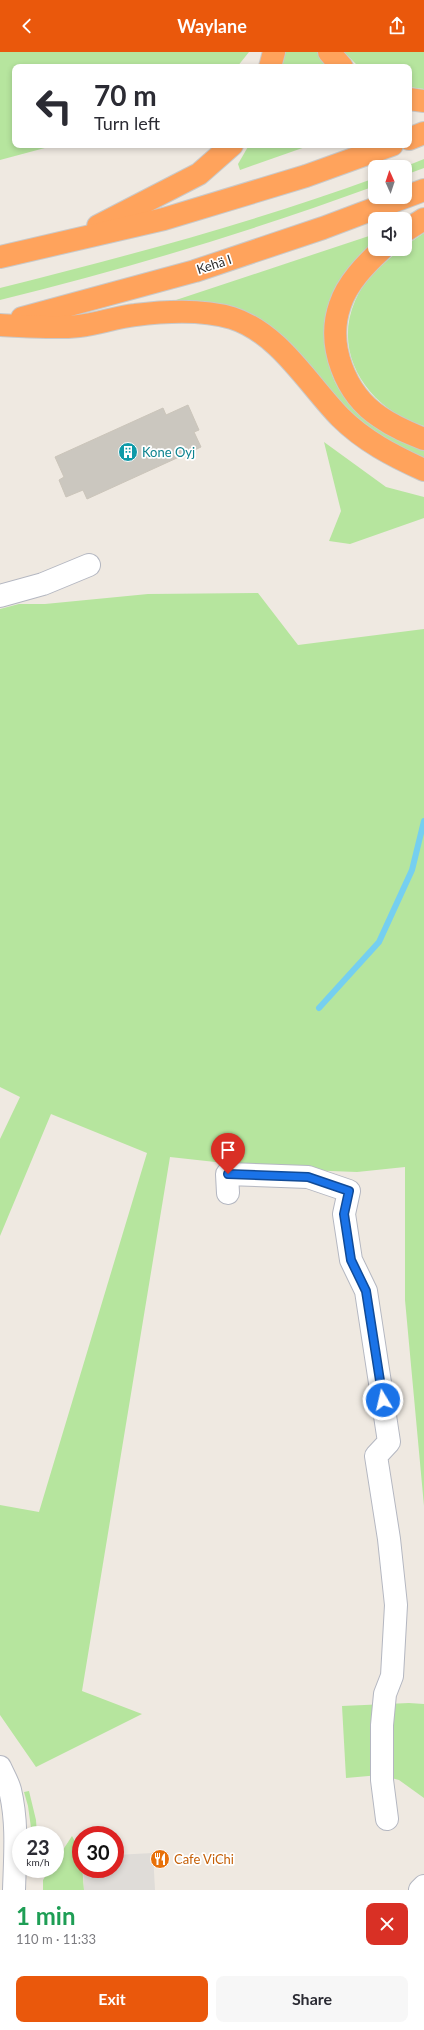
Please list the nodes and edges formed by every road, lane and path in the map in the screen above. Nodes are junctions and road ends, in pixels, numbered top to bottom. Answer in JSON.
{"nodes":[{"id":1,"x":274,"y":52,"type":"edge"},
{"id":2,"x":329,"y":52,"type":"edge"},
{"id":3,"x":271,"y":64,"type":"edge"},
{"id":4,"x":339,"y":64,"type":"edge"},
{"id":5,"x":412,"y":99,"type":"edge"},
{"id":6,"x":424,"y":101,"type":"edge"},
{"id":7,"x":424,"y":134,"type":"edge"},
{"id":8,"x":412,"y":138,"type":"edge"},
{"id":9,"x":229,"y":148,"type":"edge"},
{"id":10,"x":384,"y":148,"type":"edge"},
{"id":11,"x":424,"y":190,"type":"edge"},
{"id":12,"x":424,"y":219,"type":"edge"},
{"id":13,"x":412,"y":227,"type":"edge"},
{"id":14,"x":64,"y":242,"type":"junction"},
{"id":15,"x":375,"y":256,"type":"edge"},
{"id":16,"x":0,"y":258,"type":"edge"},
{"id":17,"x":0,"y":325,"type":"edge"},
{"id":18,"x":424,"y":439,"type":"edge"},
{"id":19,"x":424,"y":470,"type":"edge"},
{"id":20,"x":89,"y":565,"type":"dead end"},
{"id":21,"x":0,"y":596,"type":"edge"},
{"id":22,"x":228,"y":1193,"type":"dead end"},
{"id":23,"x":0,"y":1767,"type":"edge"},
{"id":24,"x":387,"y":1819,"type":"dead end"},
{"id":25,"x":424,"y":1886,"type":"edge"},
{"id":26,"x":14,"y":1890,"type":"edge"},
{"id":27,"x":420,"y":1890,"type":"edge"}],
"edges":[{"from":1,"to":3,"type":"highway"},
{"from":2,"to":4,"type":"highway"},
{"from":5,"to":6,"type":"highway"},
{"from":7,"to":8,"type":"highway"},
{"from":9,"to":14,"type":"highway"},
{"from":10,"to":14,"type":"highway"},
{"from":11,"to":17,"type":"highway","name":"Kehä I"},
{"from":12,"to":13,"type":"highway"},
{"from":14,"to":16,"type":"highway"},
{"from":15,"to":18,"type":"highway"},
{"from":17,"to":19,"type":"highway"},
{"from":20,"to":21,"type":"street"},
{"from":22,"to":24,"type":"street"},
{"from":23,"to":26,"type":"street"},
{"from":25,"to":27,"type":"street"}]}
